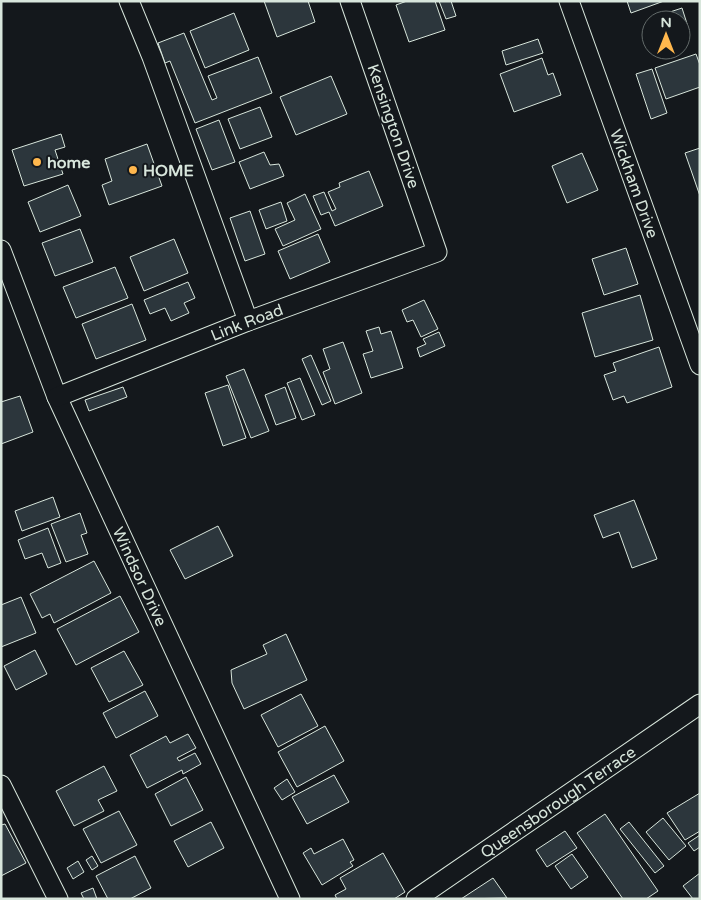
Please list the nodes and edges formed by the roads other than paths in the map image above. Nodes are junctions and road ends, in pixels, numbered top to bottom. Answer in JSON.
{"nodes":[{"id":1,"x":129,"y":1,"type":"edge"},
{"id":2,"x":350,"y":1,"type":"edge"},
{"id":3,"x":569,"y":1,"type":"edge"},
{"id":4,"x":1,"y":250,"type":"edge"},
{"id":5,"x":437,"y":252,"type":"joint"},
{"id":6,"x":248,"y":321,"type":"junction"},
{"id":7,"x":700,"y":364,"type":"edge"},
{"id":8,"x":57,"y":397,"type":"junction"},
{"id":9,"x":700,"y":704,"type":"edge"},
{"id":10,"x":1,"y":785,"type":"edge"},
{"id":11,"x":58,"y":899,"type":"edge"},
{"id":12,"x":290,"y":899,"type":"edge"},
{"id":13,"x":416,"y":899,"type":"edge"}],
"edges":[{"from":1,"to":6,"type":"street"},
{"from":2,"to":5,"type":"street","name":"Kensington Drive"},
{"from":3,"to":7,"type":"street","name":"Wickham Drive"},
{"from":4,"to":8,"type":"street","name":"Windsor Drive"},
{"from":5,"to":6,"type":"street","name":"Link Road"},
{"from":6,"to":8,"type":"street","name":"Link Road"},
{"from":8,"to":12,"type":"street","name":"Windsor Drive"},
{"from":9,"to":13,"type":"street","name":"Queensborough Terrace"},
{"from":10,"to":11,"type":"street"}]}
